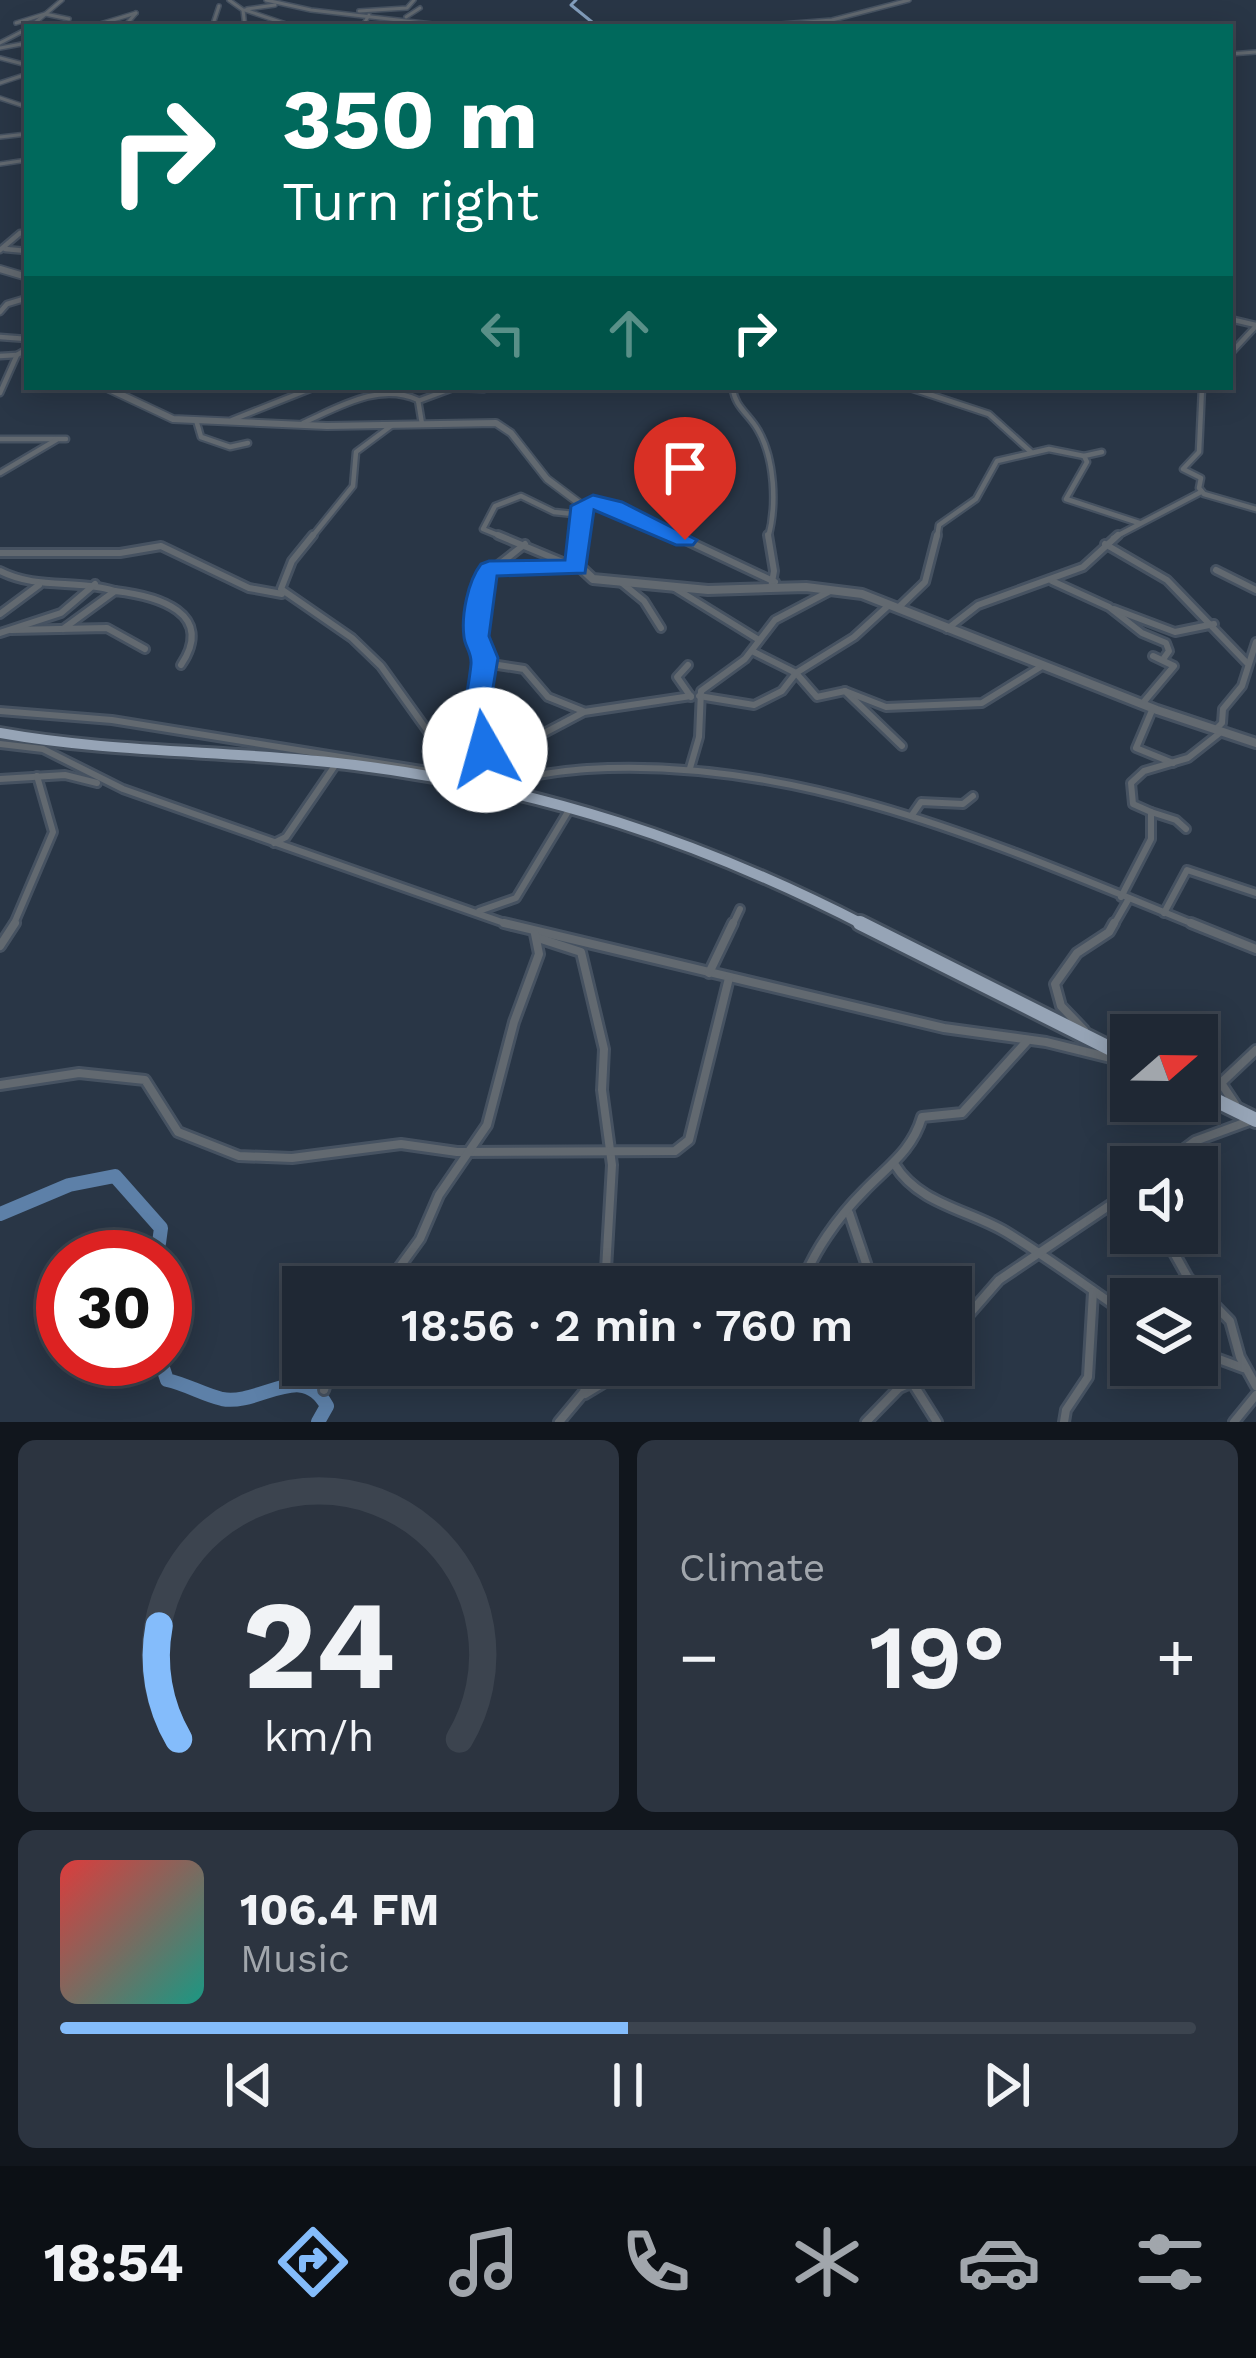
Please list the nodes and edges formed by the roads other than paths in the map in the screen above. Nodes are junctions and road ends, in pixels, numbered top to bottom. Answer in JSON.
{"nodes":[{"id":1,"x":62,"y":0,"type":"edge"},
{"id":2,"x":229,"y":0,"type":"edge"},
{"id":3,"x":266,"y":0,"type":"edge"},
{"id":4,"x":414,"y":0,"type":"edge"},
{"id":5,"x":909,"y":0,"type":"edge"},
{"id":6,"x":278,"y":4,"type":"junction"},
{"id":7,"x":219,"y":6,"type":"dead end"},
{"id":8,"x":420,"y":8,"type":"dead end"},
{"id":9,"x":244,"y":10,"type":"junction"},
{"id":10,"x":45,"y":14,"type":"junction"},
{"id":11,"x":344,"y":14,"type":"junction"},
{"id":12,"x":369,"y":15,"type":"junction"},
{"id":13,"x":69,"y":19,"type":"dead end"},
{"id":14,"x":405,"y":22,"type":"edge"},
{"id":15,"x":16,"y":23,"type":"dead end"},
{"id":16,"x":33,"y":24,"type":"edge"},
{"id":17,"x":101,"y":24,"type":"edge"},
{"id":18,"x":127,"y":24,"type":"edge"},
{"id":19,"x":213,"y":24,"type":"edge"},
{"id":20,"x":245,"y":24,"type":"edge"},
{"id":21,"x":286,"y":24,"type":"edge"},
{"id":22,"x":363,"y":24,"type":"edge"},
{"id":23,"x":781,"y":24,"type":"edge"},
{"id":24,"x":24,"y":231,"type":"edge"},
{"id":25,"x":1,"y":250,"type":"edge"},
{"id":26,"x":1256,"y":326,"type":"edge"},
{"id":27,"x":24,"y":351,"type":"edge"},
{"id":28,"x":1233,"y":351,"type":"edge"},
{"id":29,"x":17,"y":355,"type":"junction"},
{"id":30,"x":0,"y":356,"type":"edge"},
{"id":31,"x":111,"y":390,"type":"edge"},
{"id":32,"x":307,"y":390,"type":"edge"},
{"id":33,"x":396,"y":390,"type":"edge"},
{"id":34,"x":402,"y":390,"type":"edge"},
{"id":35,"x":448,"y":390,"type":"edge"},
{"id":36,"x":733,"y":390,"type":"edge"},
{"id":37,"x":917,"y":390,"type":"edge"},
{"id":38,"x":1201,"y":390,"type":"edge"},
{"id":39,"x":0,"y":393,"type":"edge"},
{"id":40,"x":418,"y":400,"type":"junction"},
{"id":41,"x":196,"y":420,"type":"junction"},
{"id":42,"x":228,"y":421,"type":"junction"},
{"id":43,"x":422,"y":424,"type":"junction"},
{"id":44,"x":299,"y":425,"type":"junction"},
{"id":45,"x":391,"y":426,"type":"junction"},
{"id":46,"x":0,"y":439,"type":"edge"},
{"id":47,"x":66,"y":439,"type":"dead end"},
{"id":48,"x":56,"y":440,"type":"junction"},
{"id":49,"x":248,"y":443,"type":"dead end"},
{"id":50,"x":1031,"y":452,"type":"junction"},
{"id":51,"x":1102,"y":452,"type":"dead end"},
{"id":52,"x":1084,"y":456,"type":"junction"},
{"id":53,"x":1,"y":471,"type":"edge"},
{"id":54,"x":1201,"y":492,"type":"junction"},
{"id":55,"x":1256,"y":509,"type":"edge"},
{"id":56,"x":583,"y":510,"type":"junction"},
{"id":57,"x":1140,"y":524,"type":"junction"},
{"id":58,"x":525,"y":544,"type":"junction"},
{"id":59,"x":1106,"y":544,"type":"junction"},
{"id":60,"x":0,"y":553,"type":"edge"},
{"id":61,"x":573,"y":566,"type":"junction"},
{"id":62,"x":489,"y":569,"type":"junction"},
{"id":63,"x":1216,"y":570,"type":"dead end"},
{"id":64,"x":0,"y":571,"type":"edge"},
{"id":65,"x":1052,"y":581,"type":"junction"},
{"id":66,"x":622,"y":583,"type":"junction"},
{"id":67,"x":94,"y":584,"type":"junction"},
{"id":68,"x":39,"y":585,"type":"junction"},
{"id":69,"x":773,"y":585,"type":"junction"},
{"id":70,"x":673,"y":587,"type":"junction"},
{"id":71,"x":833,"y":589,"type":"junction"},
{"id":72,"x":1256,"y":590,"type":"edge"},
{"id":73,"x":115,"y":591,"type":"junction"},
{"id":74,"x":285,"y":594,"type":"junction"},
{"id":75,"x":893,"y":606,"type":"junction"},
{"id":76,"x":1111,"y":608,"type":"junction"},
{"id":77,"x":0,"y":614,"type":"edge"},
{"id":78,"x":1214,"y":624,"type":"junction"},
{"id":79,"x":662,"y":628,"type":"dead end"},
{"id":80,"x":63,"y":629,"type":"junction"},
{"id":81,"x":947,"y":629,"type":"junction"},
{"id":82,"x":11,"y":630,"type":"junction"},
{"id":83,"x":0,"y":633,"type":"edge"},
{"id":84,"x":758,"y":640,"type":"junction"},
{"id":85,"x":1256,"y":642,"type":"edge"},
{"id":86,"x":146,"y":650,"type":"dead end"},
{"id":87,"x":752,"y":651,"type":"junction"},
{"id":88,"x":1153,"y":656,"type":"dead end"},
{"id":89,"x":1163,"y":658,"type":"junction"},
{"id":90,"x":1247,"y":663,"type":"junction"},
{"id":91,"x":485,"y":664,"type":"junction"},
{"id":92,"x":1045,"y":664,"type":"junction"},
{"id":93,"x":181,"y":665,"type":"dead end"},
{"id":94,"x":688,"y":665,"type":"dead end"},
{"id":95,"x":796,"y":673,"type":"junction"},
{"id":96,"x":845,"y":691,"type":"junction"},
{"id":97,"x":696,"y":698,"type":"junction"},
{"id":98,"x":1142,"y":704,"type":"junction"},
{"id":99,"x":1153,"y":708,"type":"junction"},
{"id":100,"x":0,"y":711,"type":"edge"},
{"id":101,"x":586,"y":712,"type":"junction"},
{"id":102,"x":1218,"y":731,"type":"junction"},
{"id":103,"x":0,"y":733,"type":"edge"},
{"id":104,"x":1256,"y":743,"type":"edge"},
{"id":105,"x":0,"y":744,"type":"edge"},
{"id":106,"x":902,"y":746,"type":"dead end"},
{"id":107,"x":487,"y":751,"type":"junction"},
{"id":108,"x":463,"y":762,"type":"junction"},
{"id":109,"x":1174,"y":763,"type":"junction"},
{"id":110,"x":336,"y":764,"type":"junction"},
{"id":111,"x":690,"y":768,"type":"junction"},
{"id":112,"x":433,"y":770,"type":"junction"},
{"id":113,"x":37,"y":776,"type":"junction"},
{"id":114,"x":0,"y":779,"type":"edge"},
{"id":115,"x":475,"y":782,"type":"junction"},
{"id":116,"x":120,"y":788,"type":"junction"},
{"id":117,"x":973,"y":796,"type":"dead end"},
{"id":118,"x":571,"y":807,"type":"junction"},
{"id":119,"x":1151,"y":812,"type":"junction"},
{"id":120,"x":912,"y":815,"type":"junction"},
{"id":121,"x":1186,"y":829,"type":"dead end"},
{"id":122,"x":274,"y":843,"type":"junction"},
{"id":123,"x":1256,"y":893,"type":"edge"},
{"id":124,"x":1124,"y":898,"type":"junction"},
{"id":125,"x":740,"y":909,"type":"dead end"},
{"id":126,"x":478,"y":912,"type":"junction"},
{"id":127,"x":1164,"y":913,"type":"junction"},
{"id":128,"x":536,"y":935,"type":"junction"},
{"id":129,"x":0,"y":946,"type":"edge"},
{"id":130,"x":1256,"y":949,"type":"edge"},
{"id":131,"x":709,"y":973,"type":"junction"},
{"id":132,"x":730,"y":978,"type":"junction"},
{"id":133,"x":1028,"y":1040,"type":"junction"},
{"id":134,"x":1099,"y":1046,"type":"junction"},
{"id":135,"x":1110,"y":1051,"type":"edge"},
{"id":136,"x":1255,"y":1052,"type":"edge"},
{"id":137,"x":1110,"y":1056,"type":"edge"},
{"id":138,"x":0,"y":1085,"type":"edge"},
{"id":139,"x":1218,"y":1101,"type":"edge"},
{"id":140,"x":1256,"y":1120,"type":"edge"},
{"id":141,"x":1188,"y":1146,"type":"edge"},
{"id":142,"x":610,"y":1150,"type":"junction"},
{"id":143,"x":472,"y":1151,"type":"junction"},
{"id":144,"x":895,"y":1164,"type":"junction"},
{"id":145,"x":1110,"y":1206,"type":"edge"},
{"id":146,"x":849,"y":1213,"type":"junction"},
{"id":147,"x":1175,"y":1254,"type":"edge"},
{"id":148,"x":1034,"y":1255,"type":"junction"},
{"id":149,"x":400,"y":1266,"type":"edge"},
{"id":150,"x":607,"y":1266,"type":"edge"},
{"id":151,"x":807,"y":1266,"type":"edge"},
{"id":152,"x":867,"y":1266,"type":"edge"},
{"id":153,"x":1093,"y":1292,"type":"junction"},
{"id":154,"x":1110,"y":1303,"type":"edge"},
{"id":155,"x":972,"y":1311,"type":"edge"},
{"id":156,"x":1218,"y":1359,"type":"edge"},
{"id":157,"x":1246,"y":1370,"type":"junction"},
{"id":158,"x":325,"y":1386,"type":"edge"},
{"id":159,"x":584,"y":1386,"type":"edge"},
{"id":160,"x":598,"y":1386,"type":"edge"},
{"id":161,"x":907,"y":1386,"type":"edge"},
{"id":162,"x":915,"y":1386,"type":"edge"},
{"id":163,"x":1256,"y":1386,"type":"edge"},
{"id":164,"x":324,"y":1390,"type":"dead end"},
{"id":165,"x":581,"y":1396,"type":"junction"},
{"id":166,"x":1256,"y":1396,"type":"edge"},
{"id":167,"x":559,"y":1422,"type":"edge"},
{"id":168,"x":866,"y":1422,"type":"edge"},
{"id":169,"x":937,"y":1422,"type":"edge"},
{"id":170,"x":1064,"y":1422,"type":"edge"},
{"id":171,"x":1234,"y":1422,"type":"edge"}],
"edges":[{"from":1,"to":10,"type":"street"},
{"from":2,"to":9,"type":"street"},
{"from":3,"to":6,"type":"street"},
{"from":4,"to":11,"type":"street"},
{"from":5,"to":23,"type":"street"},
{"from":6,"to":9,"type":"street"},
{"from":6,"to":11,"type":"street"},
{"from":7,"to":19,"type":"street"},
{"from":8,"to":14,"type":"street"},
{"from":9,"to":20,"type":"street"},
{"from":9,"to":21,"type":"street"},
{"from":10,"to":13,"type":"street"},
{"from":10,"to":15,"type":"street"},
{"from":10,"to":16,"type":"street"},
{"from":11,"to":12,"type":"street"},
{"from":12,"to":14,"type":"street"},
{"from":12,"to":22,"type":"street"},
{"from":17,"to":18,"type":"street"},
{"from":24,"to":25,"type":"street"},
{"from":26,"to":28,"type":"street"},
{"from":27,"to":29,"type":"street"},
{"from":29,"to":30,"type":"street"},
{"from":29,"to":39,"type":"street"},
{"from":31,"to":41,"type":"street"},
{"from":32,"to":42,"type":"street"},
{"from":33,"to":44,"type":"street"},
{"from":34,"to":40,"type":"street"},
{"from":35,"to":40,"type":"street"},
{"from":36,"to":69,"type":"street"},
{"from":37,"to":50,"type":"street"},
{"from":38,"to":54,"type":"street"},
{"from":40,"to":43,"type":"street"},
{"from":41,"to":42,"type":"street"},
{"from":41,"to":49,"type":"street"},
{"from":42,"to":44,"type":"street"},
{"from":43,"to":45,"type":"street"},
{"from":43,"to":56,"type":"street"},
{"from":44,"to":45,"type":"street"},
{"from":45,"to":74,"type":"street"},
{"from":46,"to":48,"type":"street"},
{"from":47,"to":48,"type":"street"},
{"from":48,"to":53,"type":"street"},
{"from":50,"to":52,"type":"street"},
{"from":50,"to":75,"type":"street"},
{"from":51,"to":52,"type":"street"},
{"from":52,"to":57,"type":"street"},
{"from":54,"to":55,"type":"street"},
{"from":54,"to":57,"type":"street"},
{"from":56,"to":58,"type":"street"},
{"from":56,"to":61,"type":"street"},
{"from":56,"to":69,"type":"street"},
{"from":57,"to":59,"type":"street"},
{"from":58,"to":61,"type":"street"},
{"from":58,"to":62,"type":"street"},
{"from":59,"to":65,"type":"street"},
{"from":59,"to":78,"type":"street"},
{"from":60,"to":74,"type":"street"},
{"from":61,"to":62,"type":"street"},
{"from":61,"to":66,"type":"street"},
{"from":62,"to":91,"type":"street"},
{"from":63,"to":72,"type":"street"},
{"from":64,"to":68,"type":"street"},
{"from":65,"to":76,"type":"street"},
{"from":65,"to":81,"type":"street"},
{"from":66,"to":70,"type":"street"},
{"from":66,"to":79,"type":"street"},
{"from":67,"to":68,"type":"street"},
{"from":67,"to":73,"type":"street"},
{"from":67,"to":82,"type":"street"},
{"from":68,"to":77,"type":"street"},
{"from":69,"to":70,"type":"street"},
{"from":69,"to":71,"type":"street"},
{"from":70,"to":84,"type":"street"},
{"from":71,"to":75,"type":"street"},
{"from":71,"to":84,"type":"street"},
{"from":73,"to":80,"type":"street"},
{"from":73,"to":93,"type":"street"},
{"from":74,"to":108,"type":"street"},
{"from":75,"to":81,"type":"street"},
{"from":75,"to":95,"type":"street"},
{"from":76,"to":78,"type":"street"},
{"from":76,"to":89,"type":"street"},
{"from":78,"to":90,"type":"street"},
{"from":80,"to":82,"type":"street"},
{"from":80,"to":86,"type":"street"},
{"from":81,"to":92,"type":"street"},
{"from":82,"to":83,"type":"street"},
{"from":84,"to":87,"type":"street"},
{"from":85,"to":90,"type":"street"},
{"from":87,"to":95,"type":"street"},
{"from":87,"to":97,"type":"street"},
{"from":88,"to":89,"type":"street"},
{"from":89,"to":98,"type":"street"},
{"from":90,"to":102,"type":"street"},
{"from":91,"to":101,"type":"street"},
{"from":91,"to":107,"type":"street"},
{"from":92,"to":96,"type":"street"},
{"from":92,"to":98,"type":"street"},
{"from":94,"to":97,"type":"street"},
{"from":95,"to":96,"type":"street"},
{"from":95,"to":97,"type":"street"},
{"from":96,"to":106,"type":"street"},
{"from":97,"to":101,"type":"street"},
{"from":97,"to":111,"type":"street"},
{"from":98,"to":99,"type":"street"},
{"from":99,"to":102,"type":"street"},
{"from":99,"to":109,"type":"street"},
{"from":100,"to":112,"type":"street"},
{"from":101,"to":107,"type":"street"},
{"from":102,"to":104,"type":"street"},
{"from":102,"to":109,"type":"street"},
{"from":103,"to":110,"type":"highway"},
{"from":105,"to":116,"type":"street"},
{"from":107,"to":108,"type":"street"},
{"from":108,"to":112,"type":"street"},
{"from":108,"to":115,"type":"street"},
{"from":109,"to":119,"type":"street"},
{"from":110,"to":115,"type":"highway"},
{"from":110,"to":122,"type":"street"},
{"from":111,"to":115,"type":"street"},
{"from":111,"to":120,"type":"street"},
{"from":112,"to":115,"type":"street"},
{"from":113,"to":114,"type":"street"},
{"from":113,"to":116,"type":"street"},
{"from":113,"to":129,"type":"street"},
{"from":115,"to":118,"type":"highway"},
{"from":116,"to":122,"type":"street"},
{"from":117,"to":120,"type":"street"},
{"from":118,"to":126,"type":"street"},
{"from":118,"to":134,"type":"highway"},
{"from":119,"to":121,"type":"street"},
{"from":119,"to":124,"type":"street"},
{"from":120,"to":124,"type":"street"},
{"from":122,"to":126,"type":"street"},
{"from":123,"to":127,"type":"street"},
{"from":124,"to":127,"type":"street"},
{"from":124,"to":134,"type":"street"},
{"from":125,"to":131,"type":"street"},
{"from":126,"to":128,"type":"street"},
{"from":127,"to":130,"type":"street"},
{"from":128,"to":131,"type":"street"},
{"from":128,"to":142,"type":"street"},
{"from":128,"to":143,"type":"street"},
{"from":131,"to":132,"type":"street"},
{"from":132,"to":133,"type":"street"},
{"from":132,"to":142,"type":"street"},
{"from":133,"to":137,"type":"street"},
{"from":133,"to":144,"type":"street"},
{"from":134,"to":135,"type":"highway"},
{"from":136,"to":140,"type":"street"},
{"from":138,"to":143,"type":"street"},
{"from":139,"to":140,"type":"highway"},
{"from":140,"to":141,"type":"street"},
{"from":142,"to":143,"type":"street"},
{"from":142,"to":150,"type":"street"},
{"from":143,"to":149,"type":"street"},
{"from":144,"to":146,"type":"street"},
{"from":144,"to":148,"type":"street"},
{"from":145,"to":148,"type":"street"},
{"from":146,"to":151,"type":"street"},
{"from":146,"to":152,"type":"street"},
{"from":147,"to":157,"type":"street"},
{"from":148,"to":153,"type":"street"},
{"from":148,"to":155,"type":"street"},
{"from":153,"to":154,"type":"street"},
{"from":153,"to":170,"type":"street"},
{"from":156,"to":157,"type":"street"},
{"from":157,"to":163,"type":"street"},
{"from":158,"to":164,"type":"street"},
{"from":159,"to":165,"type":"street"},
{"from":160,"to":165,"type":"street"},
{"from":161,"to":168,"type":"street"},
{"from":162,"to":169,"type":"street"},
{"from":165,"to":167,"type":"street"},
{"from":166,"to":171,"type":"street"}]}
